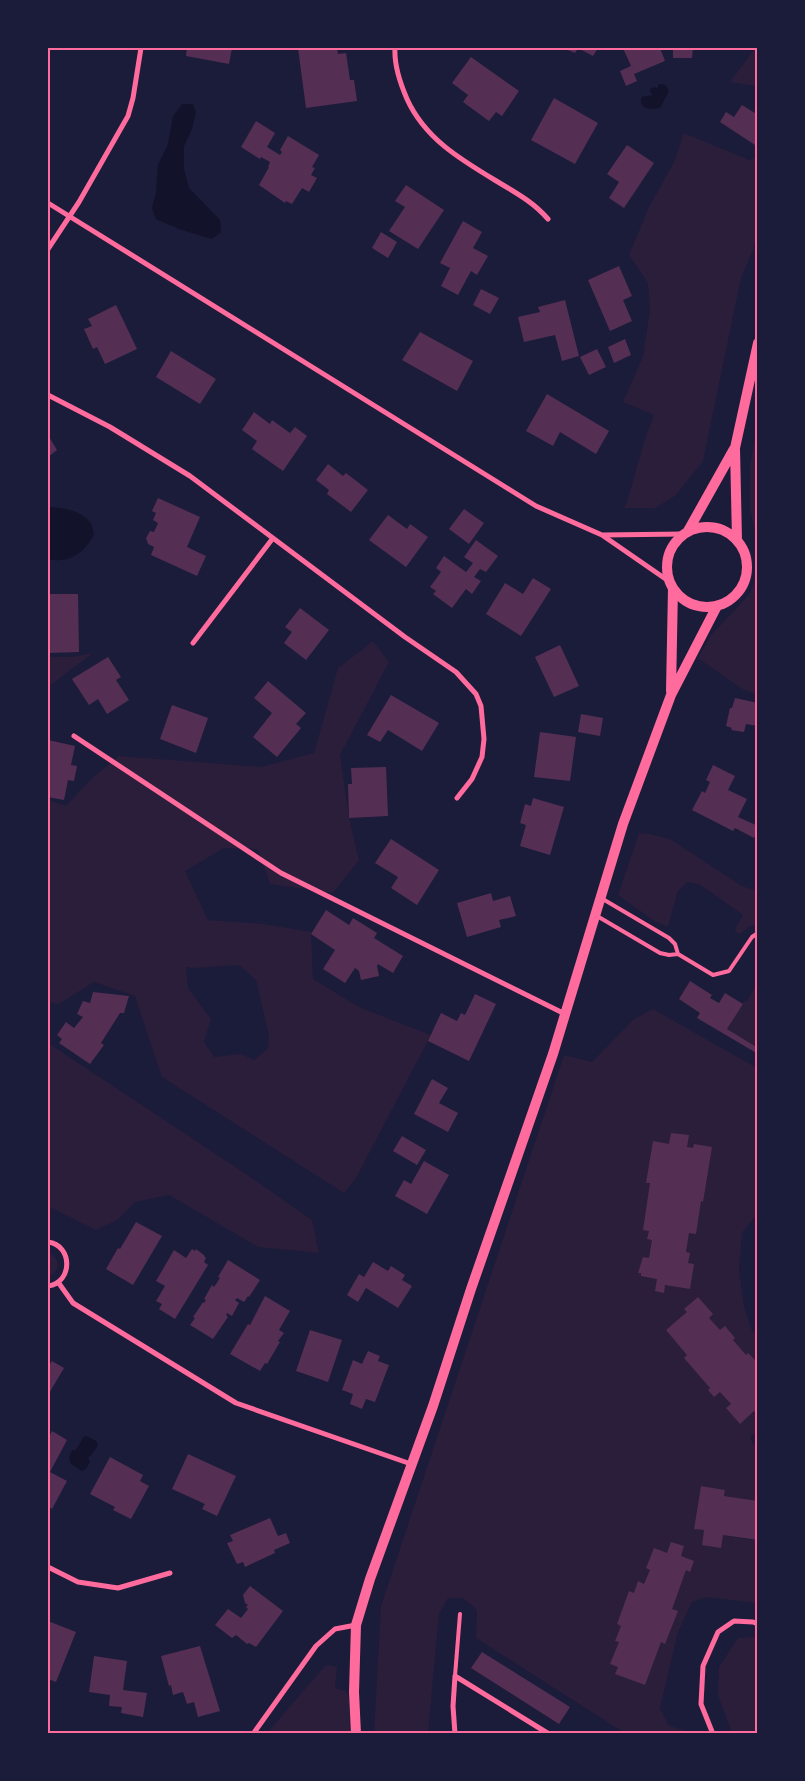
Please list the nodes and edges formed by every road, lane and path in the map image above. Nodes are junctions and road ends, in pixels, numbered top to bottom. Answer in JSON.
{"nodes":[{"id":1,"x":141,"y":48,"type":"edge"},
{"id":2,"x":395,"y":48,"type":"edge"},
{"id":3,"x":48,"y":202,"type":"edge"},
{"id":4,"x":69,"y":216,"type":"junction"},
{"id":5,"x":548,"y":220,"type":"dead end"},
{"id":6,"x":48,"y":249,"type":"edge"},
{"id":7,"x":758,"y":343,"type":"edge"},
{"id":8,"x":48,"y":395,"type":"edge"},
{"id":9,"x":735,"y":448,"type":"junction"},
{"id":10,"x":686,"y":533,"type":"junction"},
{"id":11,"x":602,"y":534,"type":"junction"},
{"id":12,"x":273,"y":538,"type":"junction"},
{"id":13,"x":738,"y":540,"type":"junction"},
{"id":14,"x":672,"y":585,"type":"junction"},
{"id":15,"x":716,"y":606,"type":"junction"},
{"id":16,"x":193,"y":643,"type":"dead end"},
{"id":17,"x":670,"y":694,"type":"junction"},
{"id":18,"x":74,"y":736,"type":"dead end"},
{"id":19,"x":457,"y":798,"type":"dead end"},
{"id":20,"x":600,"y":897,"type":"junction"},
{"id":21,"x":595,"y":915,"type":"junction"},
{"id":22,"x":758,"y":933,"type":"edge"},
{"id":23,"x":678,"y":954,"type":"junction"},
{"id":24,"x":565,"y":1014,"type":"junction"},
{"id":25,"x":48,"y":1242,"type":"edge"},
{"id":26,"x":58,"y":1282,"type":"junction"},
{"id":27,"x":48,"y":1286,"type":"edge"},
{"id":28,"x":411,"y":1464,"type":"junction"},
{"id":29,"x":48,"y":1567,"type":"edge"},
{"id":30,"x":170,"y":1573,"type":"dead end"},
{"id":31,"x":460,"y":1614,"type":"dead end"},
{"id":32,"x":758,"y":1624,"type":"edge"},
{"id":33,"x":356,"y":1625,"type":"junction"},
{"id":34,"x":455,"y":1676,"type":"junction"},
{"id":35,"x":546,"y":1733,"type":"edge"},
{"id":36,"x":253,"y":1734,"type":"edge"},
{"id":37,"x":356,"y":1734,"type":"edge"},
{"id":38,"x":454,"y":1734,"type":"edge"},
{"id":39,"x":713,"y":1734,"type":"edge"}],
"edges":[{"from":1,"to":4,"type":"street"},
{"from":2,"to":5,"type":"street"},
{"from":3,"to":4,"type":"street"},
{"from":4,"to":6,"type":"street"},
{"from":4,"to":11,"type":"street"},
{"from":7,"to":9,"type":"main road"},
{"from":8,"to":12,"type":"street"},
{"from":9,"to":10,"type":"main road"},
{"from":9,"to":13,"type":"main road"},
{"from":10,"to":11,"type":"street"},
{"from":10,"to":13,"type":"main road"},
{"from":10,"to":14,"type":"main road"},
{"from":11,"to":14,"type":"street"},
{"from":12,"to":16,"type":"street"},
{"from":12,"to":19,"type":"street"},
{"from":13,"to":15,"type":"main road"},
{"from":14,"to":15,"type":"main road"},
{"from":14,"to":17,"type":"main road"},
{"from":15,"to":17,"type":"main road"},
{"from":17,"to":20,"type":"main road"},
{"from":18,"to":24,"type":"street"},
{"from":20,"to":21,"type":"main road"},
{"from":20,"to":23,"type":"lane"},
{"from":21,"to":23,"type":"lane"},
{"from":21,"to":24,"type":"main road"},
{"from":22,"to":23,"type":"lane"},
{"from":24,"to":28,"type":"main road"},
{"from":25,"to":26,"type":"street"},
{"from":26,"to":27,"type":"street"},
{"from":26,"to":28,"type":"street"},
{"from":28,"to":33,"type":"main road"},
{"from":29,"to":30,"type":"street"},
{"from":31,"to":34,"type":"lane"},
{"from":32,"to":39,"type":"street"},
{"from":33,"to":36,"type":"street"},
{"from":33,"to":37,"type":"main road"},
{"from":34,"to":35,"type":"street"},
{"from":34,"to":38,"type":"street"}]}
